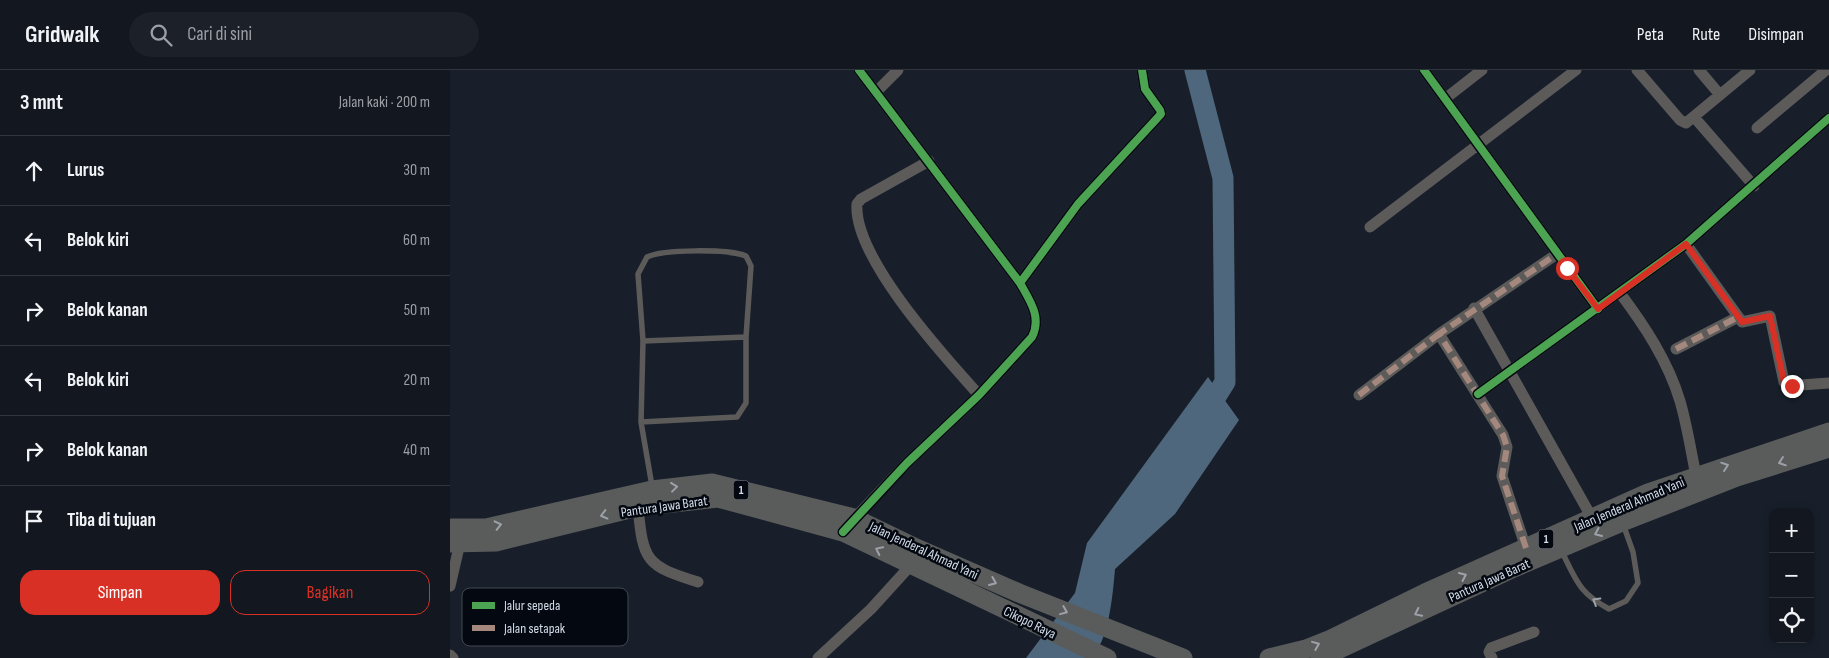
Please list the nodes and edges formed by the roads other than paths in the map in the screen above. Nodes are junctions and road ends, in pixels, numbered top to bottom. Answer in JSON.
{"nodes":[{"id":1,"x":859,"y":70,"type":"edge"},
{"id":2,"x":898,"y":70,"type":"edge"},
{"id":3,"x":1142,"y":70,"type":"edge"},
{"id":4,"x":1424,"y":70,"type":"edge"},
{"id":5,"x":1482,"y":70,"type":"edge"},
{"id":6,"x":1576,"y":70,"type":"edge"},
{"id":7,"x":1637,"y":70,"type":"edge"},
{"id":8,"x":1699,"y":70,"type":"edge"},
{"id":9,"x":1750,"y":70,"type":"edge"},
{"id":10,"x":1826,"y":70,"type":"edge"},
{"id":11,"x":876,"y":92,"type":"junction"},
{"id":12,"x":1720,"y":95,"type":"junction"},
{"id":13,"x":1446,"y":98,"type":"junction"},
{"id":14,"x":1829,"y":118,"type":"edge"},
{"id":15,"x":1689,"y":120,"type":"junction"},
{"id":16,"x":1757,"y":128,"type":"dead end"},
{"id":17,"x":1480,"y":145,"type":"junction"},
{"id":18,"x":928,"y":161,"type":"junction"},
{"id":19,"x":1754,"y":186,"type":"junction"},
{"id":20,"x":1370,"y":227,"type":"dead end"},
{"id":21,"x":1686,"y":244,"type":"junction"},
{"id":22,"x":1557,"y":254,"type":"junction"},
{"id":23,"x":1020,"y":283,"type":"junction"},
{"id":24,"x":1620,"y":293,"type":"junction"},
{"id":25,"x":1474,"y":308,"type":"junction"},
{"id":26,"x":1598,"y":309,"type":"junction"},
{"id":27,"x":1738,"y":317,"type":"junction"},
{"id":28,"x":1439,"y":334,"type":"junction"},
{"id":29,"x":746,"y":337,"type":"junction"},
{"id":30,"x":643,"y":341,"type":"junction"},
{"id":31,"x":1676,"y":349,"type":"dead end"},
{"id":32,"x":1511,"y":372,"type":"junction"},
{"id":33,"x":1829,"y":383,"type":"edge"},
{"id":34,"x":1478,"y":394,"type":"junction"},
{"id":35,"x":979,"y":395,"type":"junction"},
{"id":36,"x":1359,"y":395,"type":"dead end"},
{"id":37,"x":641,"y":422,"type":"junction"},
{"id":38,"x":1829,"y":432,"type":"edge"},
{"id":39,"x":1829,"y":448,"type":"edge"},
{"id":40,"x":1696,"y":476,"type":"junction"},
{"id":41,"x":652,"y":490,"type":"junction"},
{"id":42,"x":638,"y":507,"type":"junction"},
{"id":43,"x":1618,"y":515,"type":"junction"},
{"id":44,"x":1592,"y":518,"type":"junction"},
{"id":45,"x":849,"y":525,"type":"junction"},
{"id":46,"x":453,"y":538,"type":"edge"},
{"id":47,"x":1557,"y":542,"type":"junction"},
{"id":48,"x":1526,"y":548,"type":"junction"},
{"id":49,"x":913,"y":556,"type":"junction"},
{"id":50,"x":698,"y":582,"type":"dead end"},
{"id":51,"x":954,"y":585,"type":"joint"},
{"id":52,"x":450,"y":586,"type":"edge"},
{"id":53,"x":1534,"y":632,"type":"dead end"},
{"id":54,"x":1175,"y":655,"type":"edge"},
{"id":55,"x":818,"y":658,"type":"edge"},
{"id":56,"x":1107,"y":658,"type":"edge"},
{"id":57,"x":1269,"y":658,"type":"edge"},
{"id":58,"x":1320,"y":658,"type":"edge"},
{"id":59,"x":1492,"y":658,"type":"edge"}],
"edges":[{"from":1,"to":11,"type":"street"},
{"from":2,"to":11,"type":"street"},
{"from":3,"to":23,"type":"street"},
{"from":4,"to":13,"type":"street"},
{"from":5,"to":13,"type":"street"},
{"from":6,"to":17,"type":"street"},
{"from":7,"to":15,"type":"street"},
{"from":8,"to":12,"type":"street"},
{"from":9,"to":12,"type":"street"},
{"from":10,"to":16,"type":"street"},
{"from":11,"to":18,"type":"street"},
{"from":12,"to":15,"type":"street"},
{"from":13,"to":17,"type":"street"},
{"from":14,"to":19,"type":"street"},
{"from":15,"to":19,"type":"street"},
{"from":17,"to":20,"type":"street"},
{"from":17,"to":22,"type":"street"},
{"from":18,"to":23,"type":"street"},
{"from":18,"to":35,"type":"street"},
{"from":19,"to":21,"type":"street"},
{"from":21,"to":24,"type":"street"},
{"from":21,"to":27,"type":"street"},
{"from":22,"to":25,"type":"street"},
{"from":22,"to":26,"type":"street"},
{"from":23,"to":35,"type":"street"},
{"from":24,"to":26,"type":"street"},
{"from":24,"to":40,"type":"street"},
{"from":25,"to":28,"type":"street"},
{"from":25,"to":32,"type":"street"},
{"from":26,"to":32,"type":"street"},
{"from":27,"to":31,"type":"street"},
{"from":27,"to":33,"type":"street"},
{"from":28,"to":34,"type":"street"},
{"from":28,"to":36,"type":"street"},
{"from":29,"to":30,"type":"lane"},
{"from":29,"to":30,"type":"lane"},
{"from":29,"to":37,"type":"lane"},
{"from":30,"to":37,"type":"lane"},
{"from":32,"to":34,"type":"street"},
{"from":32,"to":44,"type":"street"},
{"from":34,"to":48,"type":"street"},
{"from":35,"to":45,"type":"street"},
{"from":37,"to":41,"type":"lane"},
{"from":40,"to":38,"type":"highway","name":"Jalan Jenderal Ahmad Yani","number":"1","one_way":true},
{"from":39,"to":43,"type":"highway","name":"Pantura Jawa Barat","number":"1","one_way":true},
{"from":40,"to":43,"type":"highway","name":"Jalan Jenderal Ahmad Yani","number":"1"},
{"from":41,"to":45,"type":"highway","name":"Jalan Jenderal Ahmad Yani","number":"1","one_way":true},
{"from":46,"to":41,"type":"highway","name":"Jalan Jenderal Ahmad Yani","number":"1","one_way":true},
{"from":42,"to":45,"type":"highway","name":"Pantura Jawa Barat","number":"1"},
{"from":42,"to":46,"type":"highway","name":"Pantura Jawa Barat","number":"1","one_way":true},
{"from":42,"to":50,"type":"street"},
{"from":43,"to":44,"type":"highway","name":"Jalan Jenderal Ahmad Yani","number":"1"},
{"from":43,"to":47,"type":"highway","name":"Pantura Jawa Barat","number":"1","one_way":true},
{"from":43,"to":47,"type":"lane","one_way":true},
{"from":44,"to":47,"type":"highway","name":"Jalan Jenderal Ahmad Yani","number":"1"},
{"from":45,"to":49,"type":"highway","name":"Pantura Jawa Barat","number":"1"},
{"from":46,"to":52,"type":"street"},
{"from":47,"to":48,"type":"highway","name":"Jalan Jenderal Ahmad Yani","number":"1"},
{"from":47,"to":58,"type":"highway","name":"Pantura Jawa Barat","number":"1","one_way":true},
{"from":57,"to":48,"type":"highway","name":"Jalan Jenderal Ahmad Yani","number":"1","one_way":true},
{"from":49,"to":51,"type":"highway","name":"Pantura Jawa Barat","number":"1"},
{"from":49,"to":54,"type":"highway","name":"Jalan Jenderal Ahmad Yani","number":"1","one_way":true},
{"from":49,"to":55,"type":"street"},
{"from":51,"to":56,"type":"highway","name":"Cikopo Raya","number":"1"},
{"from":53,"to":59,"type":"street"}]}
